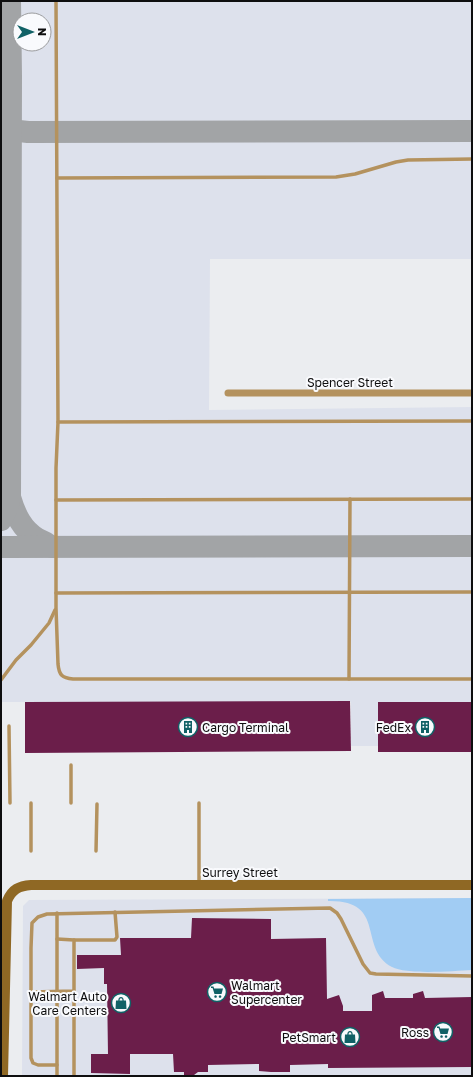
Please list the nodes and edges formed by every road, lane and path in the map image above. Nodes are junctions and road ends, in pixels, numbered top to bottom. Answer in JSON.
{"nodes":[{"id":1,"x":56,"y":1,"type":"edge"},
{"id":2,"x":472,"y":159,"type":"edge"},
{"id":3,"x":57,"y":178,"type":"junction"},
{"id":4,"x":472,"y":392,"type":"edge"},
{"id":5,"x":228,"y":393,"type":"dead end"},
{"id":6,"x":472,"y":421,"type":"edge"},
{"id":7,"x":58,"y":422,"type":"junction"},
{"id":8,"x":350,"y":499,"type":"junction"},
{"id":9,"x":472,"y":499,"type":"edge"},
{"id":10,"x":56,"y":500,"type":"junction"},
{"id":11,"x":56,"y":592,"type":"junction"},
{"id":12,"x":350,"y":592,"type":"junction"},
{"id":13,"x":472,"y":592,"type":"edge"},
{"id":14,"x":56,"y":608,"type":"junction"},
{"id":15,"x":349,"y":679,"type":"junction"},
{"id":16,"x":472,"y":679,"type":"edge"},
{"id":17,"x":1,"y":680,"type":"edge"},
{"id":18,"x":9,"y":726,"type":"dead end"},
{"id":19,"x":71,"y":765,"type":"dead end"},
{"id":20,"x":10,"y":803,"type":"dead end"},
{"id":21,"x":71,"y":803,"type":"dead end"},
{"id":22,"x":199,"y":803,"type":"dead end"},
{"id":23,"x":31,"y":804,"type":"dead end"},
{"id":24,"x":97,"y":804,"type":"dead end"},
{"id":25,"x":31,"y":851,"type":"dead end"},
{"id":26,"x":96,"y":851,"type":"dead end"},
{"id":27,"x":199,"y":885,"type":"junction"},
{"id":28,"x":472,"y":885,"type":"edge"},
{"id":29,"x":115,"y":912,"type":"junction"},
{"id":30,"x":57,"y":913,"type":"junction"},
{"id":31,"x":57,"y":939,"type":"junction"},
{"id":32,"x":74,"y":940,"type":"junction"},
{"id":33,"x":472,"y":976,"type":"edge"},
{"id":34,"x":57,"y":991,"type":"junction"},
{"id":35,"x":74,"y":991,"type":"junction"},
{"id":36,"x":31,"y":992,"type":"junction"},
{"id":37,"x":57,"y":1065,"type":"junction"},
{"id":38,"x":3,"y":1076,"type":"edge"},
{"id":39,"x":57,"y":1076,"type":"edge"},
{"id":40,"x":74,"y":1076,"type":"edge"}],
"edges":[{"from":1,"to":3,"type":"lane"},
{"from":2,"to":3,"type":"lane"},
{"from":3,"to":7,"type":"lane"},
{"from":4,"to":5,"type":"street","name":"Spencer Street"},
{"from":6,"to":7,"type":"lane"},
{"from":7,"to":10,"type":"lane"},
{"from":8,"to":9,"type":"lane"},
{"from":8,"to":10,"type":"lane"},
{"from":8,"to":12,"type":"lane"},
{"from":10,"to":11,"type":"lane"},
{"from":11,"to":12,"type":"lane"},
{"from":11,"to":14,"type":"lane"},
{"from":12,"to":13,"type":"lane"},
{"from":12,"to":15,"type":"lane"},
{"from":14,"to":15,"type":"lane"},
{"from":14,"to":17,"type":"lane"},
{"from":15,"to":16,"type":"lane"},
{"from":18,"to":20,"type":"lane"},
{"from":19,"to":21,"type":"lane"},
{"from":22,"to":27,"type":"lane"},
{"from":23,"to":25,"type":"lane"},
{"from":24,"to":26,"type":"lane"},
{"from":27,"to":28,"type":"street","name":"Surrey Street"},
{"from":27,"to":38,"type":"street","name":"Surrey Street"},
{"from":29,"to":30,"type":"lane"},
{"from":29,"to":32,"type":"lane"},
{"from":29,"to":33,"type":"lane"},
{"from":30,"to":31,"type":"lane"},
{"from":30,"to":36,"type":"lane"},
{"from":31,"to":32,"type":"lane"},
{"from":31,"to":34,"type":"lane"},
{"from":32,"to":35,"type":"lane"},
{"from":34,"to":35,"type":"lane"},
{"from":34,"to":36,"type":"lane"},
{"from":34,"to":37,"type":"lane"},
{"from":35,"to":40,"type":"lane"},
{"from":36,"to":37,"type":"lane"},
{"from":37,"to":39,"type":"lane"}]}
